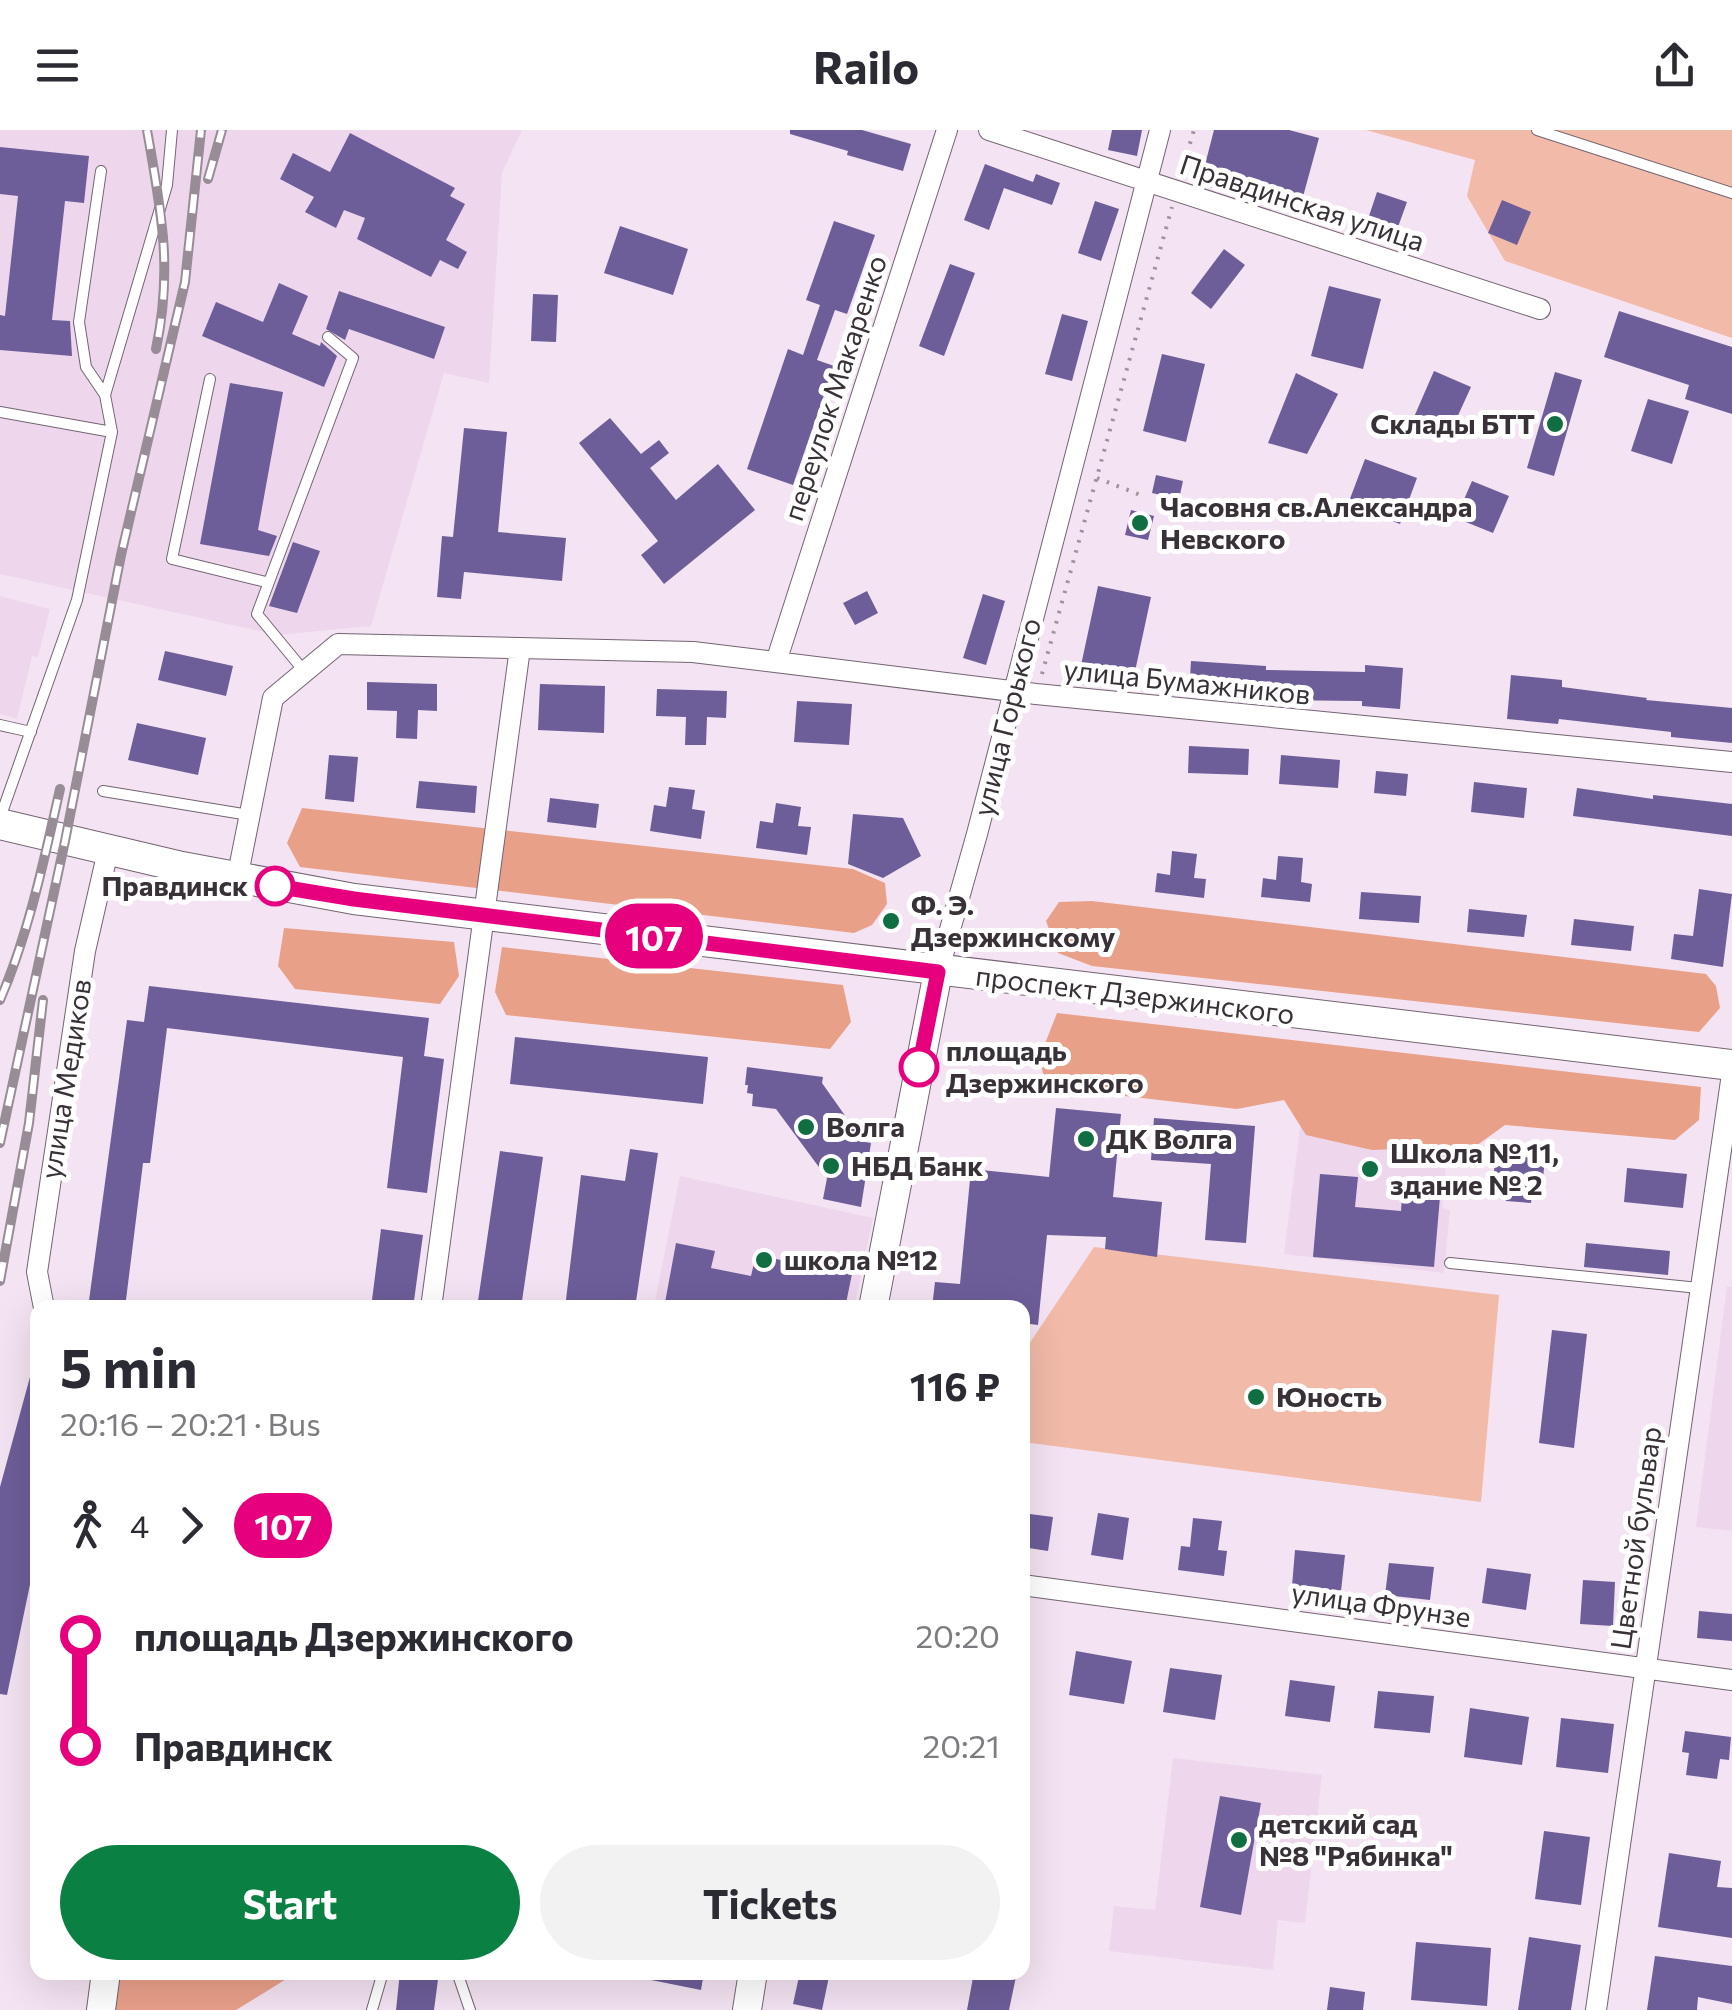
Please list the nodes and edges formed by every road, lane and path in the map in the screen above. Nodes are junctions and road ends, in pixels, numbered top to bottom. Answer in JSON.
{"nodes":[{"id":1,"x":172,"y":130,"type":"edge"},
{"id":2,"x":947,"y":130,"type":"edge"},
{"id":3,"x":989,"y":130,"type":"edge"},
{"id":4,"x":1160,"y":130,"type":"edge"},
{"id":5,"x":1194,"y":130,"type":"edge"},
{"id":6,"x":1538,"y":130,"type":"edge"},
{"id":7,"x":102,"y":171,"type":"dead end"},
{"id":8,"x":1146,"y":182,"type":"junction"},
{"id":9,"x":1176,"y":192,"type":"junction"},
{"id":10,"x":1732,"y":193,"type":"edge"},
{"id":11,"x":1540,"y":309,"type":"dead end"},
{"id":12,"x":328,"y":337,"type":"dead end"},
{"id":13,"x":210,"y":379,"type":"dead end"},
{"id":14,"x":105,"y":395,"type":"junction"},
{"id":15,"x":0,"y":412,"type":"edge"},
{"id":16,"x":112,"y":432,"type":"junction"},
{"id":17,"x":1096,"y":478,"type":"junction"},
{"id":18,"x":1143,"y":496,"type":"dead end"},
{"id":19,"x":266,"y":582,"type":"junction"},
{"id":20,"x":520,"y":648,"type":"junction"},
{"id":21,"x":776,"y":662,"type":"junction"},
{"id":22,"x":305,"y":672,"type":"junction"},
{"id":23,"x":1012,"y":692,"type":"junction"},
{"id":24,"x":1036,"y":694,"type":"junction"},
{"id":25,"x":0,"y":724,"type":"edge"},
{"id":26,"x":31,"y":732,"type":"junction"},
{"id":27,"x":1732,"y":762,"type":"edge"},
{"id":28,"x":103,"y":790,"type":"dead end"},
{"id":29,"x":249,"y":816,"type":"junction"},
{"id":30,"x":0,"y":822,"type":"edge"},
{"id":31,"x":108,"y":851,"type":"junction"},
{"id":32,"x":237,"y":878,"type":"junction"},
{"id":33,"x":485,"y":915,"type":"junction"},
{"id":34,"x":938,"y":972,"type":"junction"},
{"id":35,"x":1732,"y":1065,"type":"edge"},
{"id":36,"x":1732,"y":1074,"type":"edge"},
{"id":37,"x":1450,"y":1263,"type":"dead end"},
{"id":38,"x":1699,"y":1288,"type":"junction"},
{"id":39,"x":42,"y":1300,"type":"edge"},
{"id":40,"x":432,"y":1300,"type":"edge"},
{"id":41,"x":874,"y":1300,"type":"edge"},
{"id":42,"x":1030,"y":1586,"type":"edge"},
{"id":43,"x":1645,"y":1668,"type":"junction"},
{"id":44,"x":1732,"y":1680,"type":"edge"},
{"id":45,"x":105,"y":1980,"type":"edge"},
{"id":46,"x":381,"y":1980,"type":"edge"},
{"id":47,"x":460,"y":1980,"type":"edge"},
{"id":48,"x":752,"y":1980,"type":"edge"},
{"id":49,"x":102,"y":2010,"type":"edge"},
{"id":50,"x":372,"y":2010,"type":"edge"},
{"id":51,"x":470,"y":2010,"type":"edge"},
{"id":52,"x":747,"y":2010,"type":"edge"},
{"id":53,"x":1596,"y":2010,"type":"edge"}],
"edges":[{"from":1,"to":14,"type":"lane"},
{"from":2,"to":21,"type":"street","name":"переулок Макаренко"},
{"from":3,"to":8,"type":"street","name":"Правдинская улица"},
{"from":4,"to":8,"type":"street","name":"улица Горького"},
{"from":5,"to":9,"type":"path"},
{"from":6,"to":10,"type":"lane"},
{"from":7,"to":14,"type":"lane"},
{"from":8,"to":9,"type":"street","name":"Правдинская улица"},
{"from":8,"to":23,"type":"street","name":"улица Горького"},
{"from":9,"to":11,"type":"street","name":"Правдинская улица"},
{"from":9,"to":17,"type":"path"},
{"from":12,"to":19,"type":"lane"},
{"from":13,"to":19,"type":"lane"},
{"from":14,"to":16,"type":"lane"},
{"from":15,"to":16,"type":"lane"},
{"from":16,"to":26,"type":"lane"},
{"from":17,"to":18,"type":"path"},
{"from":17,"to":24,"type":"path"},
{"from":19,"to":22,"type":"lane"},
{"from":20,"to":21,"type":"street","name":"улица Бумажников"},
{"from":20,"to":22,"type":"street","name":"улица Бумажников"},
{"from":20,"to":33,"type":"street"},
{"from":21,"to":23,"type":"street","name":"улица Бумажников"},
{"from":22,"to":29,"type":"street"},
{"from":23,"to":24,"type":"street","name":"улица Бумажников"},
{"from":23,"to":34,"type":"street","name":"улица Горького"},
{"from":24,"to":27,"type":"street","name":"улица Бумажников"},
{"from":25,"to":26,"type":"lane"},
{"from":26,"to":30,"type":"lane"},
{"from":28,"to":29,"type":"lane"},
{"from":29,"to":32,"type":"street"},
{"from":30,"to":31,"type":"main road","name":"проспект Дзержинского"},
{"from":31,"to":32,"type":"main road","name":"проспект Дзержинского"},
{"from":31,"to":39,"type":"street","name":"улица Медиков"},
{"from":32,"to":33,"type":"main road","name":"проспект Дзержинского"},
{"from":33,"to":34,"type":"main road","name":"проспект Дзержинского"},
{"from":33,"to":40,"type":"street"},
{"from":34,"to":35,"type":"main road","name":"проспект Дзержинского"},
{"from":34,"to":41,"type":"street","name":"улица Горького"},
{"from":36,"to":38,"type":"street","name":"Цветной бульвар"},
{"from":37,"to":38,"type":"lane"},
{"from":38,"to":43,"type":"street","name":"Цветной бульвар"},
{"from":42,"to":43,"type":"street","name":"улица Фрунзе"},
{"from":43,"to":44,"type":"street","name":"улица Фрунзе"},
{"from":43,"to":53,"type":"street","name":"Цветной бульвар"},
{"from":45,"to":49,"type":"street"},
{"from":46,"to":50,"type":"lane"},
{"from":47,"to":51,"type":"lane"},
{"from":48,"to":52,"type":"street"}]}
